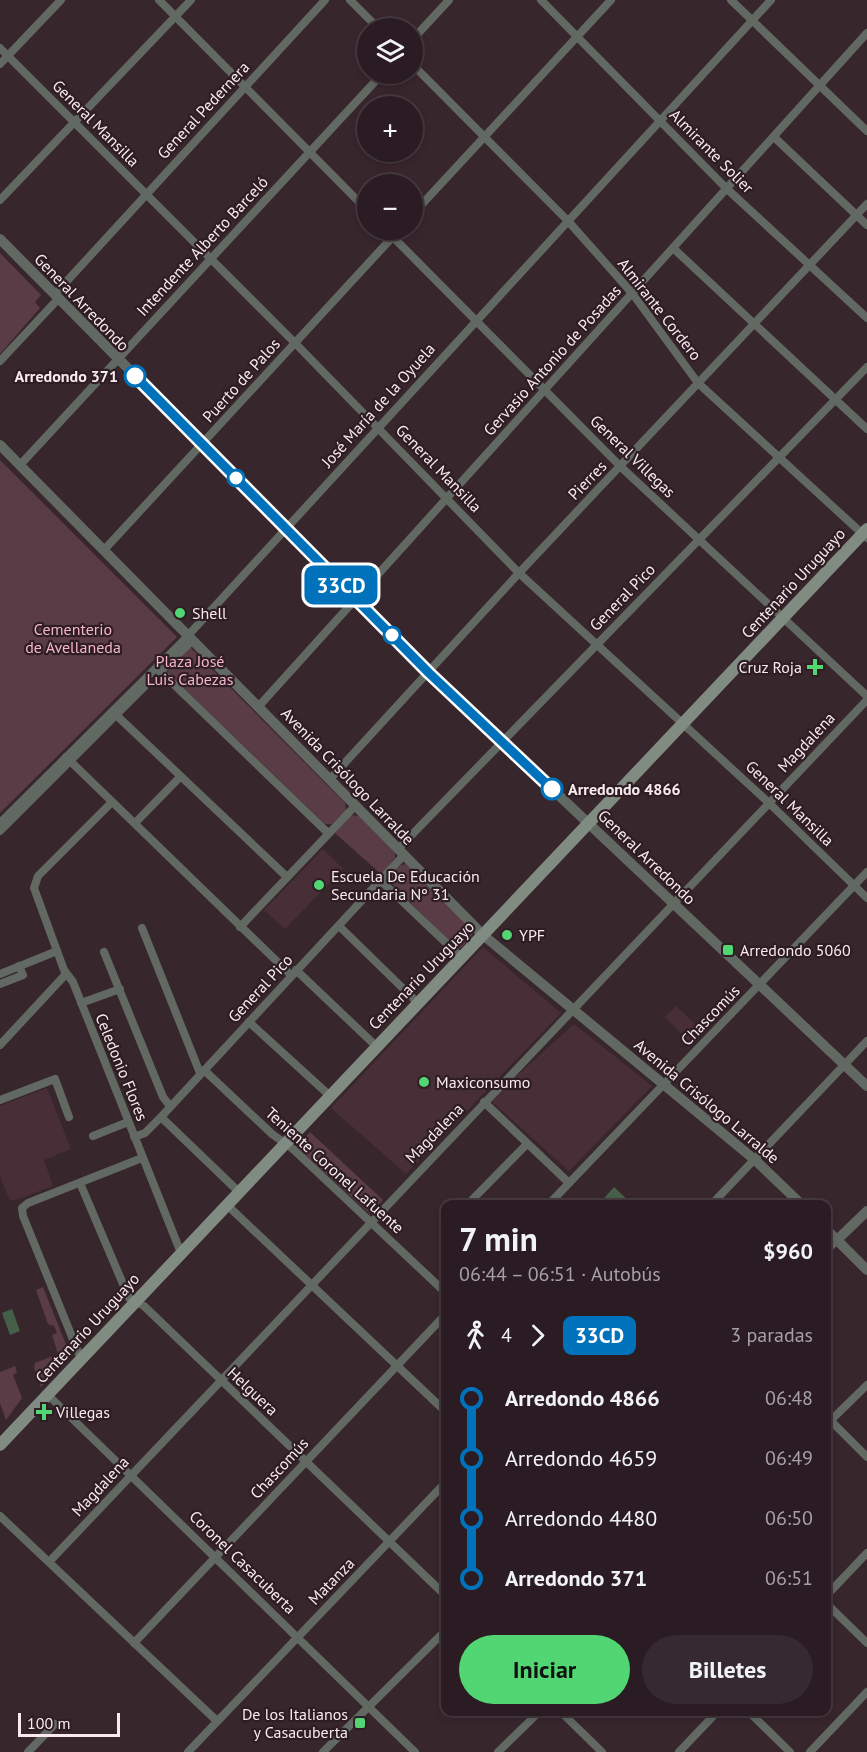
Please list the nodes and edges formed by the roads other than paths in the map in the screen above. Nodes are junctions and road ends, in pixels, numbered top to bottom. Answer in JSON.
{"nodes":[{"id":1,"x":61,"y":0,"type":"edge"},
{"id":2,"x":159,"y":0,"type":"edge"},
{"id":3,"x":191,"y":0,"type":"edge"},
{"id":4,"x":325,"y":0,"type":"edge"},
{"id":5,"x":351,"y":0,"type":"edge"},
{"id":6,"x":449,"y":0,"type":"edge"},
{"id":7,"x":541,"y":0,"type":"edge"},
{"id":8,"x":611,"y":0,"type":"edge"},
{"id":9,"x":731,"y":0,"type":"edge"},
{"id":10,"x":771,"y":0,"type":"edge"},
{"id":11,"x":175,"y":17,"type":"junction"},
{"id":12,"x":368,"y":18,"type":"edge"},
{"id":13,"x":752,"y":21,"type":"junction"},
{"id":14,"x":423,"y":28,"type":"edge"},
{"id":15,"x":578,"y":36,"type":"junction"},
{"id":16,"x":866,"y":36,"type":"edge"},
{"id":17,"x":0,"y":48,"type":"edge"},
{"id":18,"x":8,"y":56,"type":"junction"},
{"id":19,"x":0,"y":64,"type":"edge"},
{"id":20,"x":423,"y":75,"type":"edge"},
{"id":21,"x":373,"y":84,"type":"edge"},
{"id":22,"x":819,"y":86,"type":"junction"},
{"id":23,"x":245,"y":87,"type":"junction"},
{"id":24,"x":660,"y":121,"type":"junction"},
{"id":25,"x":74,"y":123,"type":"junction"},
{"id":26,"x":867,"y":131,"type":"edge"},
{"id":27,"x":485,"y":137,"type":"junction"},
{"id":28,"x":774,"y":137,"type":"junction"},
{"id":29,"x":309,"y":152,"type":"junction"},
{"id":30,"x":726,"y":188,"type":"junction"},
{"id":31,"x":146,"y":194,"type":"junction"},
{"id":32,"x":0,"y":200,"type":"edge"},
{"id":33,"x":357,"y":200,"type":"edge"},
{"id":34,"x":423,"y":203,"type":"edge"},
{"id":35,"x":867,"y":204,"type":"edge"},
{"id":36,"x":856,"y":216,"type":"junction"},
{"id":37,"x":568,"y":221,"type":"junction"},
{"id":38,"x":867,"y":225,"type":"edge"},
{"id":39,"x":0,"y":239,"type":"edge"},
{"id":40,"x":386,"y":240,"type":"edge"},
{"id":41,"x":401,"y":240,"type":"edge"},
{"id":42,"x":673,"y":248,"type":"junction"},
{"id":43,"x":210,"y":260,"type":"junction"},
{"id":44,"x":808,"y":264,"type":"junction"},
{"id":45,"x":632,"y":293,"type":"junction"},
{"id":46,"x":57,"y":296,"type":"junction"},
{"id":47,"x":867,"y":318,"type":"edge"},
{"id":48,"x":476,"y":320,"type":"junction"},
{"id":49,"x":754,"y":322,"type":"junction"},
{"id":50,"x":295,"y":343,"type":"junction"},
{"id":51,"x":118,"y":360,"type":"junction"},
{"id":52,"x":0,"y":361,"type":"edge"},
{"id":53,"x":867,"y":367,"type":"edge"},
{"id":54,"x":698,"y":383,"type":"junction"},
{"id":55,"x":545,"y":391,"type":"junction"},
{"id":56,"x":835,"y":400,"type":"junction"},
{"id":57,"x":378,"y":428,"type":"junction"},
{"id":58,"x":867,"y":429,"type":"edge"},
{"id":59,"x":0,"y":445,"type":"edge"},
{"id":60,"x":203,"y":445,"type":"junction"},
{"id":61,"x":779,"y":458,"type":"junction"},
{"id":62,"x":20,"y":465,"type":"junction"},
{"id":63,"x":621,"y":467,"type":"junction"},
{"id":64,"x":448,"y":499,"type":"junction"},
{"id":65,"x":286,"y":528,"type":"junction"},
{"id":66,"x":865,"y":533,"type":"edge"},
{"id":67,"x":698,"y":540,"type":"junction"},
{"id":68,"x":104,"y":550,"type":"junction"},
{"id":69,"x":519,"y":573,"type":"junction"},
{"id":70,"x":356,"y":600,"type":"junction"},
{"id":71,"x":783,"y":617,"type":"junction"},
{"id":72,"x":190,"y":638,"type":"junction"},
{"id":73,"x":597,"y":645,"type":"junction"},
{"id":74,"x":159,"y":669,"type":"junction"},
{"id":75,"x":429,"y":673,"type":"junction"},
{"id":76,"x":867,"y":698,"type":"edge"},
{"id":77,"x":259,"y":706,"type":"junction"},
{"id":78,"x":114,"y":714,"type":"junction"},
{"id":79,"x":683,"y":724,"type":"junction"},
{"id":80,"x":502,"y":742,"type":"junction"},
{"id":81,"x":68,"y":759,"type":"junction"},
{"id":82,"x":180,"y":777,"type":"junction"},
{"id":83,"x":330,"y":779,"type":"junction"},
{"id":84,"x":112,"y":802,"type":"junction"},
{"id":85,"x":769,"y":803,"type":"junction"},
{"id":86,"x":356,"y":805,"type":"junction"},
{"id":87,"x":589,"y":822,"type":"junction"},
{"id":88,"x":0,"y":823,"type":"edge"},
{"id":89,"x":135,"y":823,"type":"junction"},
{"id":90,"x":0,"y":831,"type":"edge"},
{"id":91,"x":328,"y":833,"type":"junction"},
{"id":92,"x":401,"y":852,"type":"junction"},
{"id":93,"x":867,"y":872,"type":"edge"},
{"id":94,"x":287,"y":877,"type":"junction"},
{"id":95,"x":381,"y":881,"type":"junction"},
{"id":96,"x":854,"y":886,"type":"junction"},
{"id":97,"x":867,"y":898,"type":"edge"},
{"id":98,"x":675,"y":904,"type":"junction"},
{"id":99,"x":339,"y":926,"type":"junction"},
{"id":100,"x":240,"y":927,"type":"junction"},
{"id":101,"x":142,"y":928,"type":"dead end"},
{"id":102,"x":483,"y":935,"type":"junction"},
{"id":103,"x":57,"y":951,"type":"junction"},
{"id":104,"x":104,"y":952,"type":"dead end"},
{"id":105,"x":461,"y":957,"type":"junction"},
{"id":106,"x":19,"y":966,"type":"junction"},
{"id":107,"x":294,"y":973,"type":"junction"},
{"id":108,"x":0,"y":974,"type":"edge"},
{"id":109,"x":66,"y":974,"type":"junction"},
{"id":110,"x":0,"y":984,"type":"edge"},
{"id":111,"x":760,"y":984,"type":"junction"},
{"id":112,"x":120,"y":989,"type":"junction"},
{"id":113,"x":81,"y":1003,"type":"junction"},
{"id":114,"x":418,"y":1003,"type":"junction"},
{"id":115,"x":573,"y":1010,"type":"junction"},
{"id":116,"x":249,"y":1022,"type":"junction"},
{"id":117,"x":867,"y":1041,"type":"edge"},
{"id":118,"x":0,"y":1045,"type":"edge"},
{"id":119,"x":376,"y":1046,"type":"junction"},
{"id":120,"x":845,"y":1065,"type":"junction"},
{"id":121,"x":202,"y":1071,"type":"junction"},
{"id":122,"x":664,"y":1084,"type":"junction"},
{"id":123,"x":867,"y":1086,"type":"edge"},
{"id":124,"x":329,"y":1095,"type":"junction"},
{"id":125,"x":0,"y":1100,"type":"edge"},
{"id":126,"x":484,"y":1102,"type":"junction"},
{"id":127,"x":170,"y":1106,"type":"junction"},
{"id":128,"x":69,"y":1116,"type":"dead end"},
{"id":129,"x":161,"y":1117,"type":"junction"},
{"id":130,"x":128,"y":1122,"type":"junction"},
{"id":131,"x":93,"y":1136,"type":"dead end"},
{"id":132,"x":134,"y":1137,"type":"junction"},
{"id":133,"x":285,"y":1143,"type":"junction"},
{"id":134,"x":527,"y":1144,"type":"junction"},
{"id":135,"x":142,"y":1158,"type":"junction"},
{"id":136,"x":755,"y":1160,"type":"junction"},
{"id":137,"x":80,"y":1183,"type":"junction"},
{"id":138,"x":569,"y":1183,"type":"junction"},
{"id":139,"x":239,"y":1192,"type":"junction"},
{"id":140,"x":472,"y":1200,"type":"edge"},
{"id":141,"x":553,"y":1200,"type":"edge"},
{"id":142,"x":716,"y":1200,"type":"edge"},
{"id":143,"x":797,"y":1200,"type":"edge"},
{"id":144,"x":227,"y":1205,"type":"junction"},
{"id":145,"x":867,"y":1211,"type":"edge"},
{"id":146,"x":371,"y":1221,"type":"junction"},
{"id":147,"x":831,"y":1234,"type":"edge"},
{"id":148,"x":837,"y":1240,"type":"junction"},
{"id":149,"x":831,"y":1246,"type":"edge"},
{"id":150,"x":182,"y":1253,"type":"junction"},
{"id":151,"x":867,"y":1270,"type":"edge"},
{"id":152,"x":311,"y":1284,"type":"junction"},
{"id":153,"x":441,"y":1288,"type":"edge"},
{"id":154,"x":134,"y":1302,"type":"junction"},
{"id":155,"x":441,"y":1319,"type":"edge"},
{"id":156,"x":81,"y":1359,"type":"junction"},
{"id":157,"x":397,"y":1366,"type":"junction"},
{"id":158,"x":220,"y":1381,"type":"junction"},
{"id":159,"x":867,"y":1385,"type":"edge"},
{"id":160,"x":48,"y":1395,"type":"junction"},
{"id":161,"x":441,"y":1407,"type":"edge"},
{"id":162,"x":831,"y":1417,"type":"edge"},
{"id":163,"x":831,"y":1423,"type":"edge"},
{"id":164,"x":0,"y":1445,"type":"edge"},
{"id":165,"x":867,"y":1457,"type":"edge"},
{"id":166,"x":305,"y":1461,"type":"junction"},
{"id":167,"x":130,"y":1476,"type":"junction"},
{"id":168,"x":441,"y":1487,"type":"edge"},
{"id":169,"x":0,"y":1515,"type":"edge"},
{"id":170,"x":390,"y":1541,"type":"junction"},
{"id":171,"x":867,"y":1554,"type":"edge"},
{"id":172,"x":216,"y":1556,"type":"junction"},
{"id":173,"x":49,"y":1562,"type":"junction"},
{"id":174,"x":441,"y":1591,"type":"edge"},
{"id":175,"x":831,"y":1591,"type":"edge"},
{"id":176,"x":831,"y":1608,"type":"edge"},
{"id":177,"x":441,"y":1635,"type":"edge"},
{"id":178,"x":299,"y":1636,"type":"junction"},
{"id":179,"x":134,"y":1643,"type":"junction"},
{"id":180,"x":867,"y":1643,"type":"edge"},
{"id":181,"x":867,"y":1692,"type":"edge"},
{"id":182,"x":370,"y":1706,"type":"junction"},
{"id":183,"x":535,"y":1716,"type":"edge"},
{"id":184,"x":565,"y":1716,"type":"edge"},
{"id":185,"x":713,"y":1716,"type":"edge"},
{"id":186,"x":753,"y":1716,"type":"edge"},
{"id":187,"x":217,"y":1721,"type":"junction"},
{"id":188,"x":55,"y":1724,"type":"dead end"},
{"id":189,"x":28,"y":1752,"type":"edge"},
{"id":190,"x":188,"y":1752,"type":"edge"},
{"id":191,"x":323,"y":1752,"type":"edge"},
{"id":192,"x":415,"y":1752,"type":"edge"},
{"id":193,"x":498,"y":1752,"type":"edge"},
{"id":194,"x":602,"y":1752,"type":"edge"},
{"id":195,"x":679,"y":1752,"type":"edge"},
{"id":196,"x":790,"y":1752,"type":"edge"},
{"id":197,"x":810,"y":1752,"type":"edge"}],
"edges":[{"from":1,"to":18,"type":"street"},
{"from":2,"to":11,"type":"street"},
{"from":3,"to":11,"type":"street"},
{"from":4,"to":23,"type":"street","name":"General Pedernera"},
{"from":5,"to":12,"type":"street"},
{"from":6,"to":14,"type":"street"},
{"from":7,"to":15,"type":"street","name":"Almirante Solier"},
{"from":8,"to":15,"type":"street"},
{"from":9,"to":13,"type":"street"},
{"from":10,"to":13,"type":"street","name":"José María de la Oyuela"},
{"from":11,"to":23,"type":"street"},
{"from":11,"to":25,"type":"street"},
{"from":13,"to":22,"type":"street"},
{"from":13,"to":24,"type":"street","name":"José María de la Oyuela"},
{"from":15,"to":24,"type":"street","name":"Almirante Solier"},
{"from":15,"to":27,"type":"street"},
{"from":16,"to":22,"type":"street","name":"Gervasio Antonio de Posadas"},
{"from":17,"to":18,"type":"street","name":"General Mansilla"},
{"from":18,"to":19,"type":"street"},
{"from":18,"to":25,"type":"street","name":"General Mansilla"},
{"from":20,"to":27,"type":"street","name":"Almirante Cordero"},
{"from":21,"to":29,"type":"street","name":"Intendente Alberto Barceló"},
{"from":22,"to":26,"type":"street"},
{"from":22,"to":28,"type":"street","name":"Gervasio Antonio de Posadas"},
{"from":23,"to":29,"type":"street"},
{"from":23,"to":31,"type":"street","name":"General Pedernera"},
{"from":24,"to":30,"type":"street","name":"Almirante Solier"},
{"from":24,"to":37,"type":"street","name":"José María de la Oyuela"},
{"from":25,"to":31,"type":"street","name":"General Mansilla"},
{"from":25,"to":32,"type":"street"},
{"from":27,"to":34,"type":"street"},
{"from":27,"to":37,"type":"street","name":"Almirante Cordero"},
{"from":28,"to":30,"type":"street","name":"Gervasio Antonio de Posadas"},
{"from":28,"to":36,"type":"street"},
{"from":29,"to":33,"type":"street"},
{"from":29,"to":43,"type":"street","name":"Intendente Alberto Barceló"},
{"from":30,"to":42,"type":"street","name":"Gervasio Antonio de Posadas"},
{"from":30,"to":44,"type":"street","name":"Almirante Solier"},
{"from":31,"to":43,"type":"street","name":"General Mansilla"},
{"from":31,"to":46,"type":"street","name":"General Pedernera"},
{"from":35,"to":36,"type":"street","name":"Pierres"},
{"from":36,"to":38,"type":"street"},
{"from":36,"to":44,"type":"street","name":"Pierres"},
{"from":37,"to":45,"type":"street","name":"Almirante Cordero"},
{"from":37,"to":48,"type":"street","name":"José María de la Oyuela"},
{"from":39,"to":46,"type":"street","name":"General Arredondo"},
{"from":40,"to":50,"type":"street","name":"Puerto de Palos"},
{"from":41,"to":48,"type":"street","name":"General Villegas"},
{"from":42,"to":45,"type":"street","name":"Gervasio Antonio de Posadas"},
{"from":42,"to":49,"type":"street"},
{"from":43,"to":50,"type":"street","name":"General Mansilla"},
{"from":43,"to":51,"type":"street","name":"Intendente Alberto Barceló"},
{"from":44,"to":47,"type":"street","name":"Almirante Solier"},
{"from":44,"to":49,"type":"street","name":"Pierres"},
{"from":45,"to":54,"type":"street","name":"Almirante Cordero"},
{"from":45,"to":55,"type":"street","name":"Gervasio Antonio de Posadas"},
{"from":46,"to":51,"type":"street","name":"General Arredondo"},
{"from":46,"to":52,"type":"street","name":"General Pedernera"},
{"from":48,"to":55,"type":"street","name":"General Villegas"},
{"from":48,"to":57,"type":"street","name":"José María de la Oyuela"},
{"from":49,"to":54,"type":"street","name":"Pierres"},
{"from":49,"to":56,"type":"street"},
{"from":50,"to":57,"type":"street","name":"General Mansilla"},
{"from":50,"to":60,"type":"street","name":"Puerto de Palos"},
{"from":51,"to":60,"type":"street","name":"General Arredondo"},
{"from":51,"to":62,"type":"street","name":"Intendente Alberto Barceló"},
{"from":53,"to":56,"type":"street","name":"General Pico"},
{"from":54,"to":61,"type":"street","name":"Almirante Cordero"},
{"from":54,"to":63,"type":"street","name":"Pierres"},
{"from":55,"to":63,"type":"street","name":"General Villegas"},
{"from":55,"to":64,"type":"street","name":"Gervasio Antonio de Posadas"},
{"from":56,"to":58,"type":"street"},
{"from":56,"to":61,"type":"street","name":"General Pico"},
{"from":57,"to":64,"type":"street","name":"General Mansilla"},
{"from":57,"to":65,"type":"street","name":"José María de la Oyuela"},
{"from":59,"to":62,"type":"street","name":"Avenida Crisólogo Larralde"},
{"from":60,"to":65,"type":"street","name":"General Arredondo"},
{"from":60,"to":68,"type":"street","name":"Puerto de Palos"},
{"from":61,"to":66,"type":"street","name":"Almirante Cordero"},
{"from":61,"to":67,"type":"street","name":"General Pico"},
{"from":62,"to":68,"type":"street","name":"Avenida Crisólogo Larralde"},
{"from":63,"to":67,"type":"street","name":"General Villegas"},
{"from":63,"to":69,"type":"street","name":"Pierres"},
{"from":64,"to":69,"type":"street","name":"General Mansilla"},
{"from":64,"to":70,"type":"street","name":"Gervasio Antonio de Posadas"},
{"from":65,"to":70,"type":"street","name":"General Arredondo"},
{"from":65,"to":72,"type":"street","name":"José María de la Oyuela"},
{"from":66,"to":71,"type":"main road","name":"Centenario Uruguayo"},
{"from":67,"to":71,"type":"street","name":"General Villegas"},
{"from":67,"to":73,"type":"street","name":"General Pico"},
{"from":68,"to":72,"type":"street","name":"Avenida Crisólogo Larralde"},
{"from":69,"to":73,"type":"street","name":"General Mansilla"},
{"from":69,"to":75,"type":"street","name":"Pierres"},
{"from":70,"to":75,"type":"street","name":"General Arredondo"},
{"from":70,"to":77,"type":"street","name":"Gervasio Antonio de Posadas"},
{"from":71,"to":76,"type":"street","name":"General Villegas"},
{"from":71,"to":79,"type":"main road","name":"Centenario Uruguayo"},
{"from":72,"to":74,"type":"street","name":"José María de la Oyuela"},
{"from":72,"to":77,"type":"street","name":"Avenida Crisólogo Larralde"},
{"from":73,"to":79,"type":"street","name":"General Mansilla"},
{"from":73,"to":80,"type":"street","name":"General Pico"},
{"from":74,"to":78,"type":"street","name":"José María de la Oyuela"},
{"from":74,"to":91,"type":"street"},
{"from":75,"to":80,"type":"street","name":"General Arredondo"},
{"from":75,"to":83,"type":"street","name":"Pierres"},
{"from":76,"to":85,"type":"street","name":"Magdalena"},
{"from":77,"to":83,"type":"street","name":"Avenida Crisólogo Larralde"},
{"from":78,"to":81,"type":"street","name":"José María de la Oyuela"},
{"from":78,"to":82,"type":"street"},
{"from":79,"to":85,"type":"street","name":"General Mansilla"},
{"from":79,"to":87,"type":"main road","name":"Centenario Uruguayo"},
{"from":80,"to":87,"type":"street","name":"General Arredondo"},
{"from":80,"to":92,"type":"street","name":"General Pico"},
{"from":81,"to":84,"type":"street"},
{"from":81,"to":88,"type":"street","name":"José María de la Oyuela"},
{"from":81,"to":90,"type":"street","name":"José María de la Oyuela"},
{"from":82,"to":89,"type":"street"},
{"from":82,"to":94,"type":"street"},
{"from":83,"to":86,"type":"street","name":"Avenida Crisólogo Larralde"},
{"from":84,"to":89,"type":"street"},
{"from":84,"to":103,"type":"street","name":"Celedonio Flores"},
{"from":85,"to":96,"type":"street","name":"General Mansilla"},
{"from":85,"to":98,"type":"street","name":"Magdalena"},
{"from":86,"to":91,"type":"street"},
{"from":86,"to":92,"type":"street","name":"Avenida Crisólogo Larralde"},
{"from":87,"to":98,"type":"street","name":"General Arredondo"},
{"from":87,"to":102,"type":"main road","name":"Centenario Uruguayo"},
{"from":89,"to":100,"type":"street"},
{"from":91,"to":94,"type":"street"},
{"from":92,"to":95,"type":"street","name":"General Pico"},
{"from":92,"to":102,"type":"street","name":"Avenida Crisólogo Larralde"},
{"from":93,"to":96,"type":"street","name":"Chascomús"},
{"from":94,"to":100,"type":"street"},
{"from":95,"to":99,"type":"street","name":"General Pico"},
{"from":95,"to":105,"type":"street"},
{"from":96,"to":97,"type":"street","name":"General Mansilla"},
{"from":96,"to":111,"type":"street","name":"Chascomús"},
{"from":98,"to":111,"type":"street","name":"General Arredondo"},
{"from":98,"to":115,"type":"street","name":"Magdalena"},
{"from":99,"to":107,"type":"street","name":"General Pico"},
{"from":99,"to":114,"type":"street"},
{"from":100,"to":107,"type":"street"},
{"from":101,"to":121,"type":"street","name":"Teniente Coronel Lafuente"},
{"from":102,"to":105,"type":"main road","name":"Centenario Uruguayo"},
{"from":102,"to":115,"type":"street","name":"Avenida Crisólogo Larralde"},
{"from":103,"to":106,"type":"street"},
{"from":103,"to":109,"type":"street","name":"Celedonio Flores"},
{"from":104,"to":112,"type":"street"},
{"from":105,"to":114,"type":"main road","name":"Centenario Uruguayo"},
{"from":106,"to":108,"type":"street"},
{"from":106,"to":110,"type":"street"},
{"from":107,"to":116,"type":"street","name":"General Pico"},
{"from":107,"to":119,"type":"street"},
{"from":109,"to":113,"type":"street","name":"Celedonio Flores"},
{"from":109,"to":118,"type":"street"},
{"from":111,"to":120,"type":"street","name":"General Arredondo"},
{"from":111,"to":122,"type":"street","name":"Chascomús"},
{"from":112,"to":113,"type":"street"},
{"from":112,"to":127,"type":"street"},
{"from":113,"to":130,"type":"street","name":"Celedonio Flores"},
{"from":114,"to":119,"type":"main road","name":"Centenario Uruguayo"},
{"from":115,"to":122,"type":"street","name":"Avenida Crisólogo Larralde"},
{"from":115,"to":126,"type":"street","name":"Magdalena"},
{"from":116,"to":121,"type":"street","name":"General Pico"},
{"from":116,"to":124,"type":"street"},
{"from":117,"to":120,"type":"street"},
{"from":119,"to":124,"type":"main road","name":"Centenario Uruguayo"},
{"from":120,"to":123,"type":"street","name":"General Arredondo"},
{"from":120,"to":136,"type":"street"},
{"from":121,"to":127,"type":"street","name":"General Pico"},
{"from":121,"to":133,"type":"street","name":"Teniente Coronel Lafuente"},
{"from":122,"to":136,"type":"street","name":"Avenida Crisólogo Larralde"},
{"from":122,"to":138,"type":"street","name":"Chascomús"},
{"from":124,"to":133,"type":"main road","name":"Centenario Uruguayo"},
{"from":125,"to":128,"type":"street"},
{"from":126,"to":134,"type":"street"},
{"from":126,"to":146,"type":"street","name":"Magdalena"},
{"from":127,"to":129,"type":"street","name":"General Pico"},
{"from":129,"to":132,"type":"street","name":"General Pico"},
{"from":129,"to":139,"type":"street"},
{"from":130,"to":131,"type":"street"},
{"from":130,"to":132,"type":"street","name":"Celedonio Flores"},
{"from":132,"to":135,"type":"street","name":"Celedonio Flores"},
{"from":133,"to":139,"type":"main road","name":"Centenario Uruguayo"},
{"from":133,"to":146,"type":"street","name":"Teniente Coronel Lafuente"},
{"from":134,"to":138,"type":"street"},
{"from":134,"to":140,"type":"street"},
{"from":135,"to":137,"type":"street"},
{"from":135,"to":150,"type":"street","name":"Celedonio Flores"},
{"from":136,"to":142,"type":"street"},
{"from":136,"to":143,"type":"street","name":"Avenida Crisólogo Larralde"},
{"from":137,"to":154,"type":"street","name":"Helguera"},
{"from":137,"to":156,"type":"street"},
{"from":138,"to":141,"type":"street","name":"Chascomús"},
{"from":139,"to":144,"type":"main road","name":"Centenario Uruguayo"},
{"from":144,"to":150,"type":"main road","name":"Centenario Uruguayo"},
{"from":144,"to":152,"type":"street"},
{"from":145,"to":148,"type":"street"},
{"from":146,"to":152,"type":"street","name":"Magdalena"},
{"from":146,"to":153,"type":"street","name":"Teniente Coronel Lafuente"},
{"from":147,"to":148,"type":"street"},
{"from":148,"to":149,"type":"street"},
{"from":148,"to":151,"type":"street"},
{"from":150,"to":154,"type":"main road","name":"Centenario Uruguayo"},
{"from":152,"to":157,"type":"street"},
{"from":152,"to":158,"type":"street","name":"Magdalena"},
{"from":154,"to":156,"type":"main road","name":"Centenario Uruguayo"},
{"from":154,"to":158,"type":"street","name":"Helguera"},
{"from":155,"to":157,"type":"street","name":"Chascomús"},
{"from":156,"to":160,"type":"main road","name":"Centenario Uruguayo"},
{"from":157,"to":161,"type":"street"},
{"from":157,"to":166,"type":"street","name":"Chascomús"},
{"from":158,"to":166,"type":"street","name":"Helguera"},
{"from":158,"to":167,"type":"street","name":"Magdalena"},
{"from":159,"to":162,"type":"street"},
{"from":160,"to":164,"type":"main road","name":"Centenario Uruguayo"},
{"from":160,"to":167,"type":"street","name":"Coronel Casacuberta"},
{"from":163,"to":165,"type":"street"},
{"from":166,"to":170,"type":"street","name":"Helguera"},
{"from":166,"to":172,"type":"street","name":"Chascomús"},
{"from":167,"to":172,"type":"street","name":"Coronel Casacuberta"},
{"from":167,"to":173,"type":"street","name":"Magdalena"},
{"from":168,"to":170,"type":"street","name":"Matanza"},
{"from":169,"to":173,"type":"street"},
{"from":170,"to":174,"type":"street","name":"Helguera"},
{"from":170,"to":178,"type":"street","name":"Matanza"},
{"from":171,"to":175,"type":"street"},
{"from":172,"to":178,"type":"street","name":"Coronel Casacuberta"},
{"from":172,"to":179,"type":"street","name":"Chascomús"},
{"from":173,"to":179,"type":"street"},
{"from":176,"to":180,"type":"street"},
{"from":177,"to":182,"type":"street"},
{"from":178,"to":182,"type":"street","name":"Coronel Casacuberta"},
{"from":178,"to":187,"type":"street","name":"Matanza"},
{"from":179,"to":187,"type":"street"},
{"from":181,"to":197,"type":"street"},
{"from":182,"to":191,"type":"street"},
{"from":182,"to":192,"type":"street","name":"Coronel Casacuberta"},
{"from":183,"to":193,"type":"street"},
{"from":184,"to":194,"type":"street"},
{"from":185,"to":195,"type":"street"},
{"from":186,"to":196,"type":"street"},
{"from":187,"to":190,"type":"street","name":"Matanza"},
{"from":188,"to":189,"type":"street"}]}
